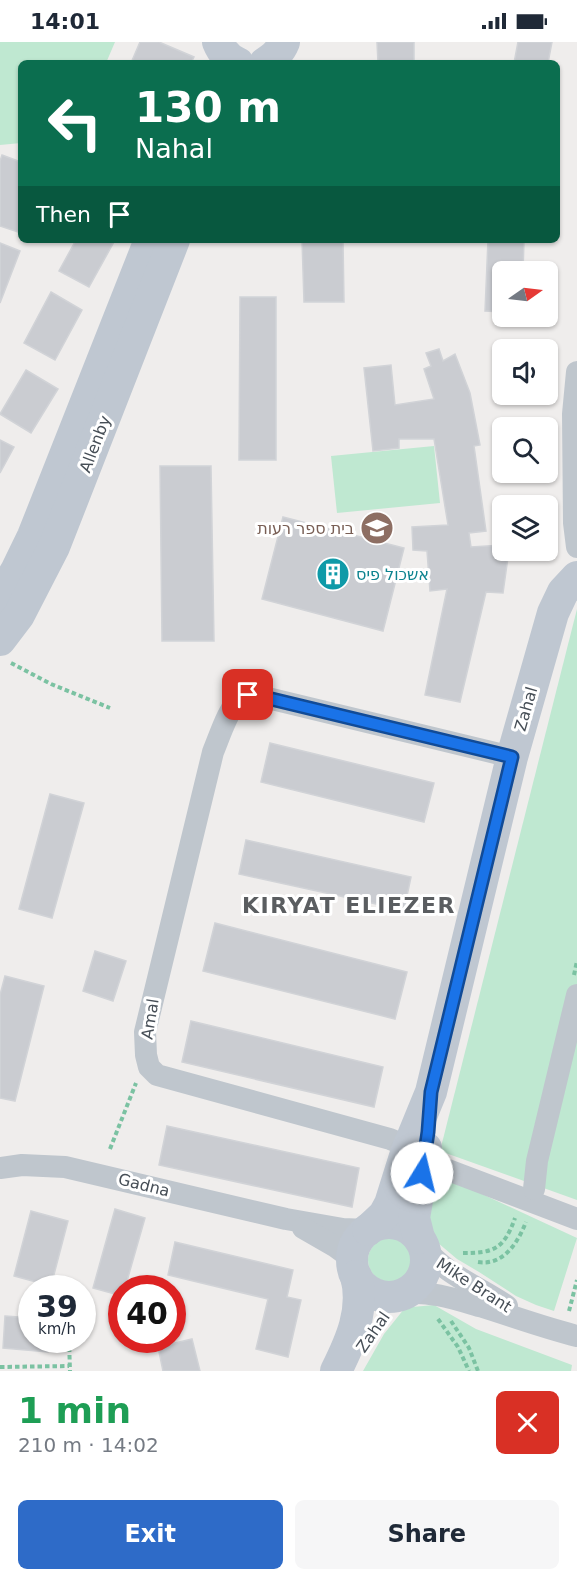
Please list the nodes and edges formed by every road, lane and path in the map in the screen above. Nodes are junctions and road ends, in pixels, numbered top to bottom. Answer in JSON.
{"nodes":[{"id":1,"x":217,"y":42,"type":"edge"},
{"id":2,"x":284,"y":42,"type":"edge"},
{"id":3,"x":216,"y":60,"type":"edge"},
{"id":4,"x":233,"y":60,"type":"edge"},
{"id":5,"x":271,"y":60,"type":"edge"},
{"id":6,"x":149,"y":243,"type":"edge"},
{"id":7,"x":173,"y":243,"type":"edge"},
{"id":8,"x":577,"y":372,"type":"edge"},
{"id":9,"x":577,"y":548,"type":"edge"},
{"id":10,"x":577,"y":577,"type":"edge"},
{"id":11,"x":0,"y":598,"type":"edge"},
{"id":12,"x":5,"y":651,"type":"edge"},
{"id":13,"x":110,"y":708,"type":"dead end"},
{"id":14,"x":512,"y":757,"type":"junction"},
{"id":15,"x":577,"y":995,"type":"edge"},
{"id":16,"x":149,"y":1067,"type":"junction"},
{"id":17,"x":110,"y":1149,"type":"dead end"},
{"id":18,"x":413,"y":1167,"type":"junction"},
{"id":19,"x":0,"y":1168,"type":"edge"},
{"id":20,"x":534,"y":1189,"type":"dead end"},
{"id":21,"x":529,"y":1213,"type":"dead end"},
{"id":22,"x":286,"y":1219,"type":"junction"},
{"id":23,"x":577,"y":1219,"type":"edge"},
{"id":24,"x":368,"y":1230,"type":"junction"},
{"id":25,"x":421,"y":1242,"type":"junction"},
{"id":26,"x":474,"y":1262,"type":"dead end"},
{"id":27,"x":355,"y":1272,"type":"junction"},
{"id":28,"x":404,"y":1294,"type":"junction"},
{"id":29,"x":448,"y":1316,"type":"dead end"},
{"id":30,"x":528,"y":1320,"type":"junction"},
{"id":31,"x":577,"y":1335,"type":"edge"},
{"id":32,"x":69,"y":1353,"type":"edge"},
{"id":33,"x":0,"y":1367,"type":"edge"},
{"id":34,"x":70,"y":1369,"type":"edge"},
{"id":35,"x":336,"y":1371,"type":"edge"},
{"id":36,"x":345,"y":1371,"type":"edge"},
{"id":37,"x":478,"y":1371,"type":"edge"}],
"edges":[{"from":1,"to":3,"type":"street"},
{"from":1,"to":4,"type":"street"},
{"from":2,"to":5,"type":"street"},
{"from":6,"to":11,"type":"street","name":"Allenby"},
{"from":7,"to":12,"type":"street","name":"Allenby"},
{"from":8,"to":9,"type":"street"},
{"from":10,"to":14,"type":"street","name":"Zahal"},
{"from":12,"to":13,"type":"path"},
{"from":14,"to":16,"type":"street","name":"Amal"},
{"from":14,"to":18,"type":"street","name":"Zahal"},
{"from":15,"to":20,"type":"street"},
{"from":16,"to":17,"type":"path"},
{"from":16,"to":18,"type":"street"},
{"from":18,"to":23,"type":"street"},
{"from":18,"to":24,"type":"street","name":"Zahal"},
{"from":18,"to":25,"type":"street","name":"Zahal"},
{"from":19,"to":22,"type":"street","name":"Gadna"},
{"from":21,"to":26,"type":"path"},
{"from":22,"to":24,"type":"street","name":"Gadna"},
{"from":22,"to":27,"type":"street","name":"Gadna"},
{"from":24,"to":25,"type":"street"},
{"from":24,"to":27,"type":"street"},
{"from":25,"to":28,"type":"street"},
{"from":25,"to":30,"type":"street","name":"Mike Brant"},
{"from":27,"to":28,"type":"street"},
{"from":27,"to":35,"type":"street","name":"Zahal"},
{"from":28,"to":30,"type":"street","name":"Mike Brant"},
{"from":28,"to":36,"type":"street","name":"Zahal"},
{"from":29,"to":37,"type":"path"},
{"from":30,"to":31,"type":"street","name":"Mike Brant"},
{"from":32,"to":34,"type":"path"},
{"from":33,"to":34,"type":"path"}]}
